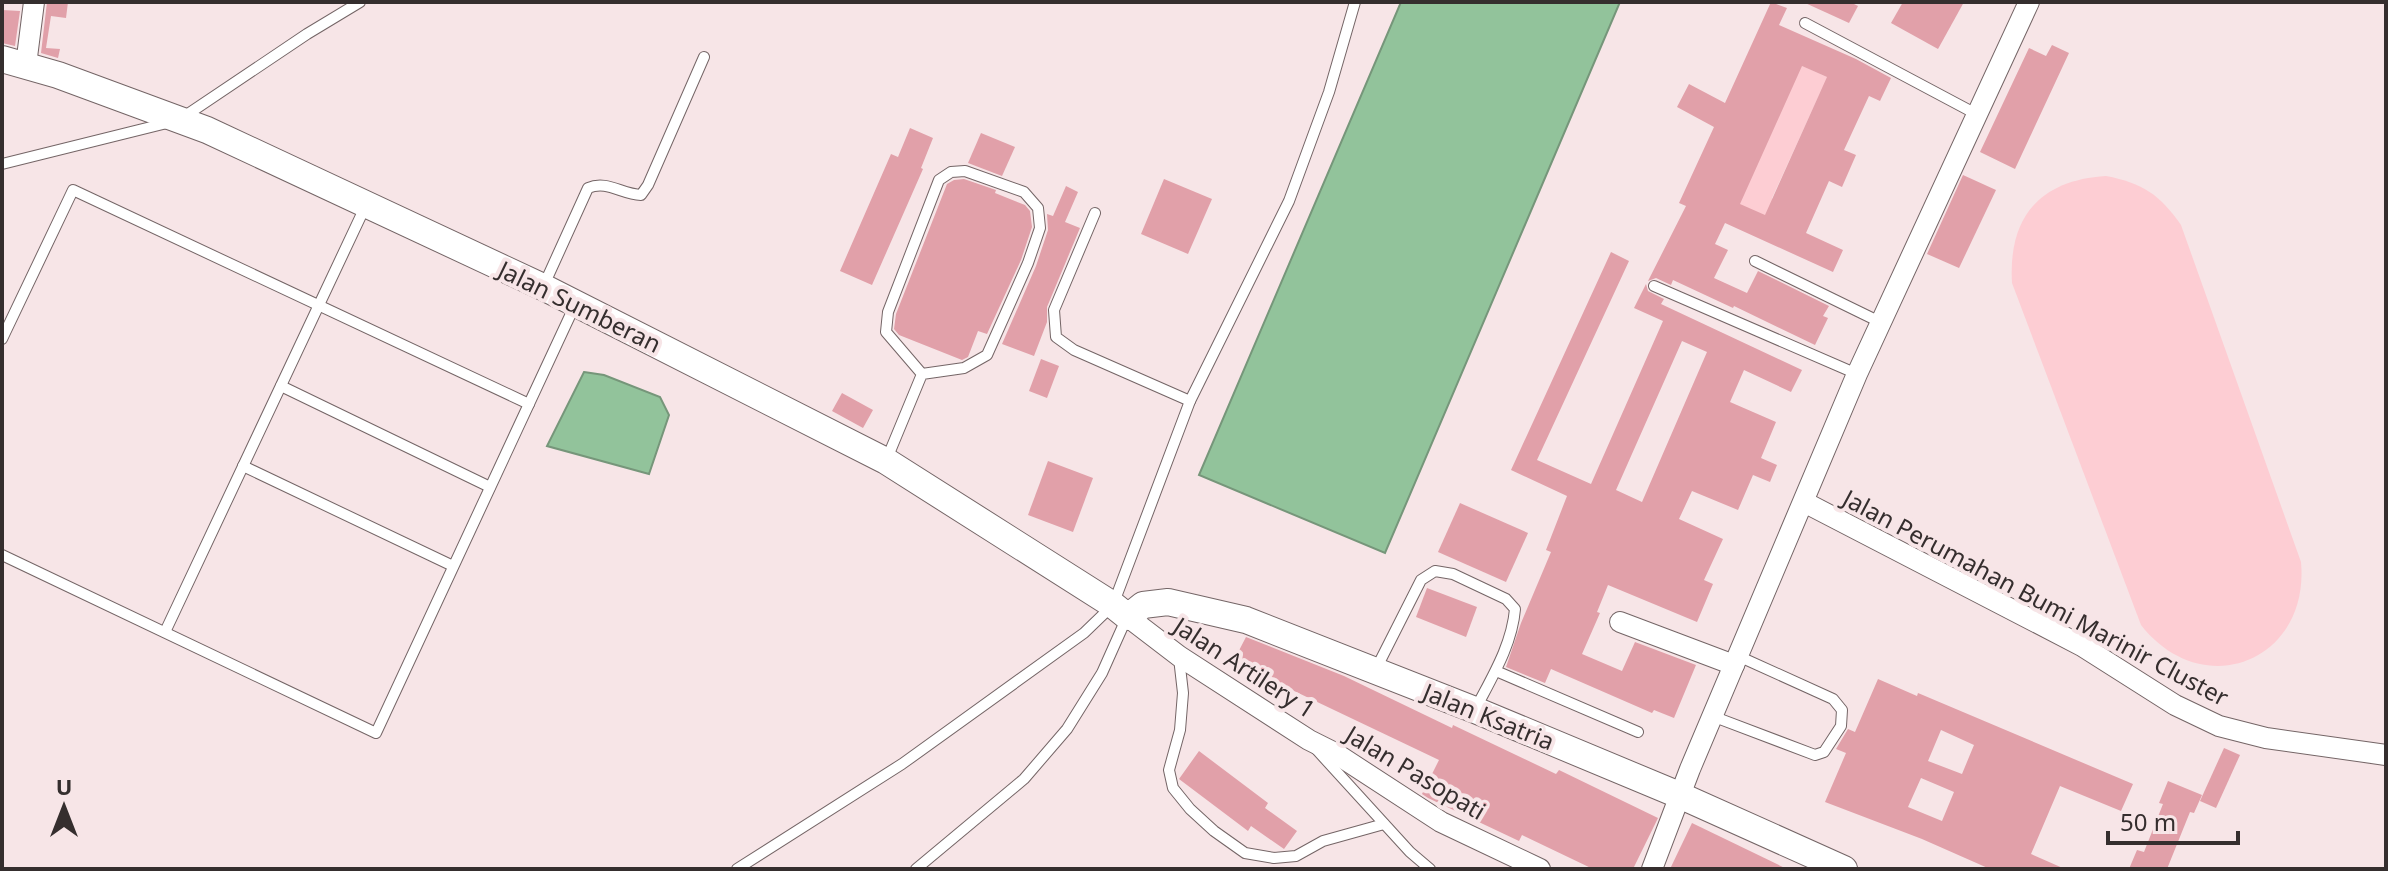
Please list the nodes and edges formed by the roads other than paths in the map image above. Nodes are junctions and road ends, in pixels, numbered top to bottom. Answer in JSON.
{"nodes":[{"id":1,"x":34,"y":2,"type":"edge"},
{"id":2,"x":360,"y":2,"type":"edge"},
{"id":3,"x":1355,"y":2,"type":"edge"},
{"id":4,"x":2029,"y":2,"type":"edge"},
{"id":5,"x":1805,"y":23,"type":"dead end"},
{"id":6,"x":704,"y":57,"type":"dead end"},
{"id":7,"x":14,"y":62,"type":"edge"},
{"id":8,"x":1978,"y":115,"type":"junction"},
{"id":9,"x":180,"y":120,"type":"junction"},
{"id":10,"x":2,"y":164,"type":"edge"},
{"id":11,"x":367,"y":204,"type":"junction"},
{"id":12,"x":1095,"y":213,"type":"dead end"},
{"id":13,"x":1755,"y":261,"type":"dead end"},
{"id":14,"x":1654,"y":286,"type":"dead end"},
{"id":15,"x":543,"y":287,"type":"junction"},
{"id":16,"x":576,"y":303,"type":"junction"},
{"id":17,"x":319,"y":306,"type":"junction"},
{"id":18,"x":1880,"y":322,"type":"junction"},
{"id":19,"x":2,"y":339,"type":"edge"},
{"id":20,"x":922,"y":374,"type":"junction"},
{"id":21,"x":1857,"y":374,"type":"junction"},
{"id":22,"x":281,"y":386,"type":"junction"},
{"id":23,"x":1190,"y":401,"type":"junction"},
{"id":24,"x":529,"y":404,"type":"junction"},
{"id":25,"x":886,"y":461,"type":"junction"},
{"id":26,"x":243,"y":466,"type":"junction"},
{"id":27,"x":490,"y":487,"type":"junction"},
{"id":28,"x":1804,"y":502,"type":"junction"},
{"id":29,"x":2,"y":555,"type":"edge"},
{"id":30,"x":453,"y":566,"type":"junction"},
{"id":31,"x":1120,"y":611,"type":"junction"},
{"id":32,"x":1620,"y":622,"type":"dead end"},
{"id":33,"x":165,"y":632,"type":"junction"},
{"id":34,"x":1179,"y":656,"type":"junction"},
{"id":35,"x":1736,"y":660,"type":"junction"},
{"id":36,"x":1375,"y":671,"type":"junction"},
{"id":37,"x":1496,"y":671,"type":"junction"},
{"id":38,"x":1475,"y":710,"type":"junction"},
{"id":39,"x":1712,"y":716,"type":"junction"},
{"id":40,"x":1638,"y":732,"type":"dead end"},
{"id":41,"x":1309,"y":740,"type":"junction"},
{"id":42,"x":2386,"y":755,"type":"edge"},
{"id":43,"x":1679,"y":795,"type":"junction"},
{"id":44,"x":1384,"y":824,"type":"junction"},
{"id":45,"x":737,"y":869,"type":"edge"},
{"id":46,"x":916,"y":869,"type":"edge"},
{"id":47,"x":1430,"y":869,"type":"edge"},
{"id":48,"x":1540,"y":869,"type":"edge"},
{"id":49,"x":1652,"y":869,"type":"edge"},
{"id":50,"x":1844,"y":869,"type":"edge"}],
"edges":[{"from":1,"to":7,"type":"street"},
{"from":2,"to":9,"type":"lane"},
{"from":3,"to":23,"type":"lane"},
{"from":4,"to":8,"type":"street","name":"Jalan Perumahan Bumi Marinir Cluster"},
{"from":5,"to":8,"type":"lane"},
{"from":6,"to":15,"type":"lane"},
{"from":7,"to":9,"type":"street","name":"Jalan Sumberan"},
{"from":8,"to":18,"type":"street","name":"Jalan Perumahan Bumi Marinir Cluster"},
{"from":9,"to":10,"type":"lane"},
{"from":9,"to":11,"type":"street","name":"Jalan Sumberan"},
{"from":11,"to":15,"type":"street","name":"Jalan Sumberan"},
{"from":11,"to":17,"type":"lane"},
{"from":12,"to":23,"type":"lane"},
{"from":13,"to":18,"type":"lane"},
{"from":14,"to":21,"type":"lane"},
{"from":15,"to":16,"type":"street","name":"Jalan Sumberan"},
{"from":16,"to":24,"type":"lane"},
{"from":16,"to":25,"type":"street","name":"Jalan Sumberan"},
{"from":17,"to":19,"type":"lane"},
{"from":17,"to":22,"type":"lane"},
{"from":17,"to":24,"type":"lane"},
{"from":18,"to":21,"type":"street","name":"Jalan Perumahan Bumi Marinir Cluster"},
{"from":20,"to":20,"type":"lane"},
{"from":20,"to":25,"type":"lane"},
{"from":21,"to":28,"type":"street","name":"Jalan Perumahan Bumi Marinir Cluster"},
{"from":22,"to":26,"type":"lane"},
{"from":22,"to":27,"type":"lane"},
{"from":23,"to":31,"type":"lane"},
{"from":24,"to":27,"type":"lane"},
{"from":25,"to":31,"type":"street","name":"Jalan Sumberan"},
{"from":26,"to":30,"type":"lane"},
{"from":26,"to":33,"type":"lane"},
{"from":27,"to":30,"type":"lane"},
{"from":28,"to":35,"type":"street","name":"Jalan Perumahan Bumi Marinir Cluster"},
{"from":28,"to":42,"type":"street","name":"Jalan Perumahan Bumi Marinir Cluster"},
{"from":29,"to":33,"type":"lane"},
{"from":30,"to":33,"type":"lane"},
{"from":31,"to":34,"type":"street","name":"Jalan Artilery 1"},
{"from":31,"to":36,"type":"street","name":"Jalan Ksatria"},
{"from":31,"to":45,"type":"lane"},
{"from":31,"to":46,"type":"lane"},
{"from":32,"to":35,"type":"street"},
{"from":34,"to":41,"type":"street","name":"Jalan Artilery 1"},
{"from":34,"to":44,"type":"lane"},
{"from":35,"to":39,"type":"street","name":"Jalan Perumahan Bumi Marinir Cluster"},
{"from":35,"to":39,"type":"lane"},
{"from":36,"to":37,"type":"lane"},
{"from":36,"to":38,"type":"street","name":"Jalan Ksatria"},
{"from":37,"to":38,"type":"lane"},
{"from":37,"to":40,"type":"lane"},
{"from":38,"to":43,"type":"street","name":"Jalan Ksatria"},
{"from":39,"to":43,"type":"street","name":"Jalan Perumahan Bumi Marinir Cluster"},
{"from":41,"to":44,"type":"lane","name":"Jalan Artilery 1"},
{"from":41,"to":48,"type":"street","name":"Jalan Pasopati"},
{"from":43,"to":49,"type":"street","name":"Jalan Perumahan Bumi Marinir Cluster"},
{"from":43,"to":50,"type":"street","name":"Jalan Ksatria"},
{"from":44,"to":47,"type":"lane","name":"Jalan Artilery 1"}]}
